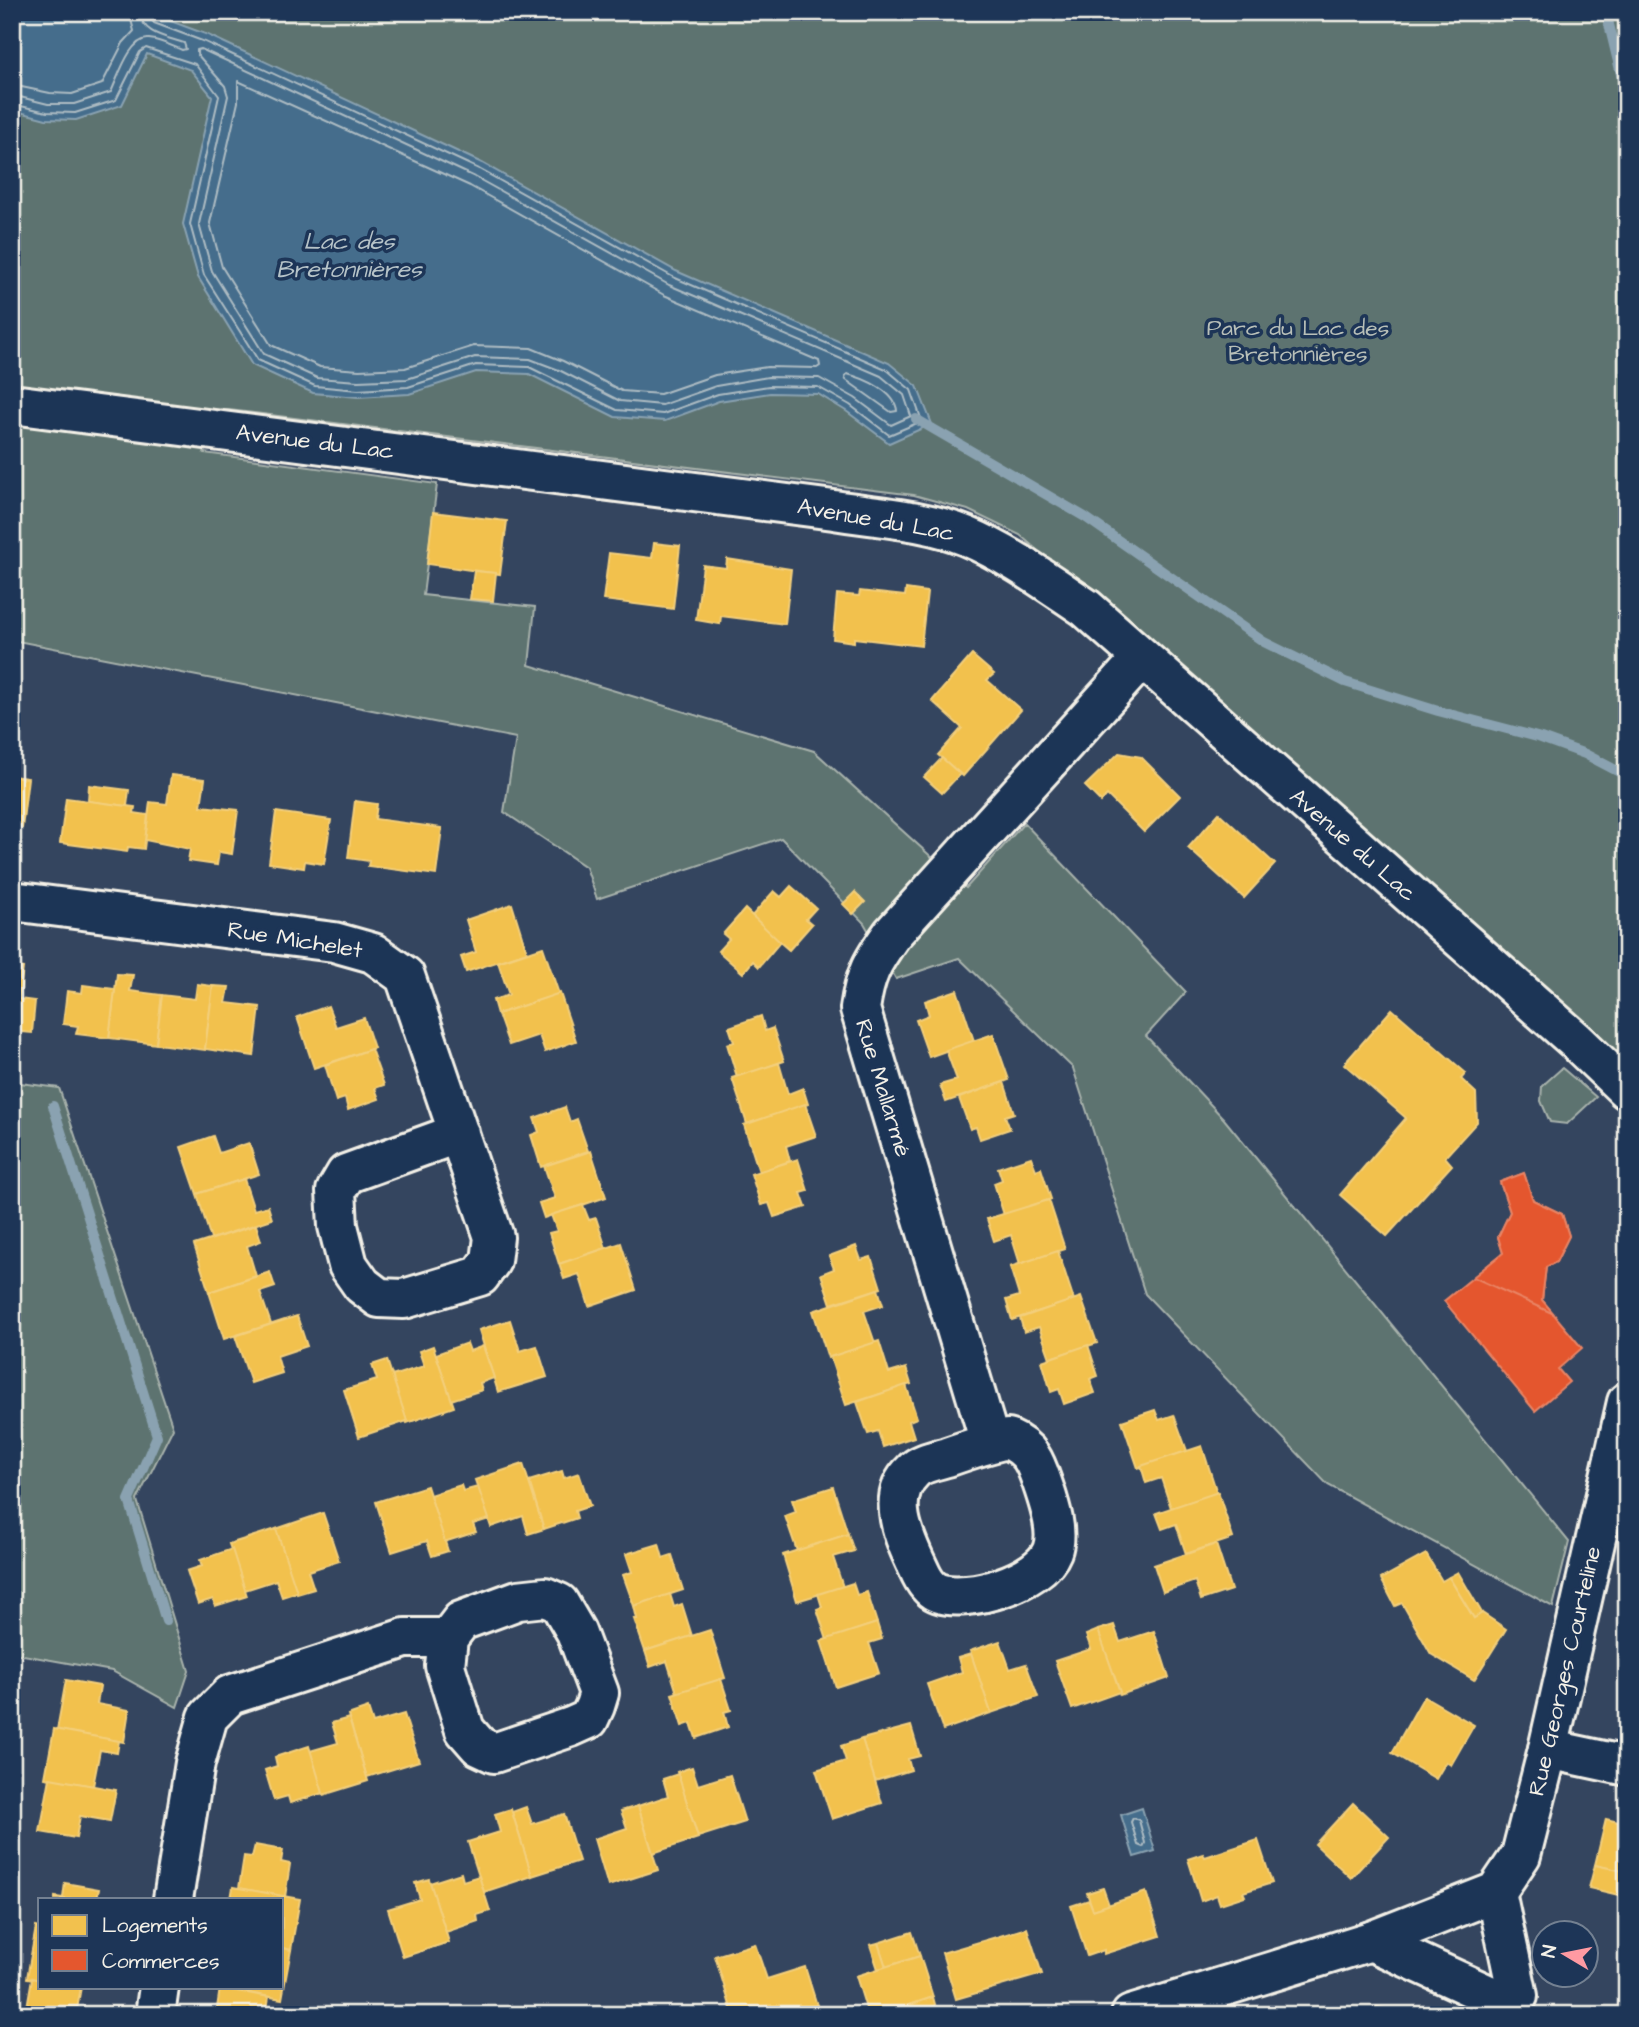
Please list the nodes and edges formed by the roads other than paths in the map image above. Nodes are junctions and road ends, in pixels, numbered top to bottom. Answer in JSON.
{"nodes":[{"id":1,"x":12,"y":404,"type":"edge"},
{"id":2,"x":1142,"y":658,"type":"junction"},
{"id":3,"x":12,"y":901,"type":"edge"},
{"id":4,"x":1627,"y":1090,"type":"edge"},
{"id":5,"x":459,"y":1133,"type":"junction"},
{"id":6,"x":1627,"y":1402,"type":"edge"},
{"id":7,"x":989,"y":1442,"type":"junction"},
{"id":8,"x":447,"y":1638,"type":"junction"},
{"id":9,"x":1548,"y":1749,"type":"junction"},
{"id":10,"x":1627,"y":1766,"type":"edge"},
{"id":11,"x":1496,"y":1892,"type":"junction"},
{"id":12,"x":173,"y":1898,"type":"edge"},
{"id":13,"x":1371,"y":1941,"type":"junction"},
{"id":14,"x":159,"y":1988,"type":"edge"},
{"id":15,"x":155,"y":2015,"type":"edge"},
{"id":16,"x":1130,"y":2015,"type":"edge"}],
"edges":[{"from":1,"to":2,"type":"street","name":"Avenue du Lac"},
{"from":2,"to":4,"type":"street","name":"Avenue du Lac"},
{"from":2,"to":7,"type":"street","name":"Rue Mallarmé"},
{"from":3,"to":5,"type":"street","name":"Rue Michelet"},
{"from":5,"to":5,"type":"street"},
{"from":6,"to":9,"type":"street","name":"Rue Georges Courteline"},
{"from":7,"to":7,"type":"street"},
{"from":8,"to":8,"type":"street"},
{"from":8,"to":12,"type":"street"},
{"from":9,"to":10,"type":"street"},
{"from":9,"to":11,"type":"street","name":"Rue Georges Courteline"},
{"from":11,"to":13,"type":"street"},
{"from":11,"to":13,"type":"street"},
{"from":13,"to":16,"type":"street"},
{"from":14,"to":15,"type":"street"}]}
